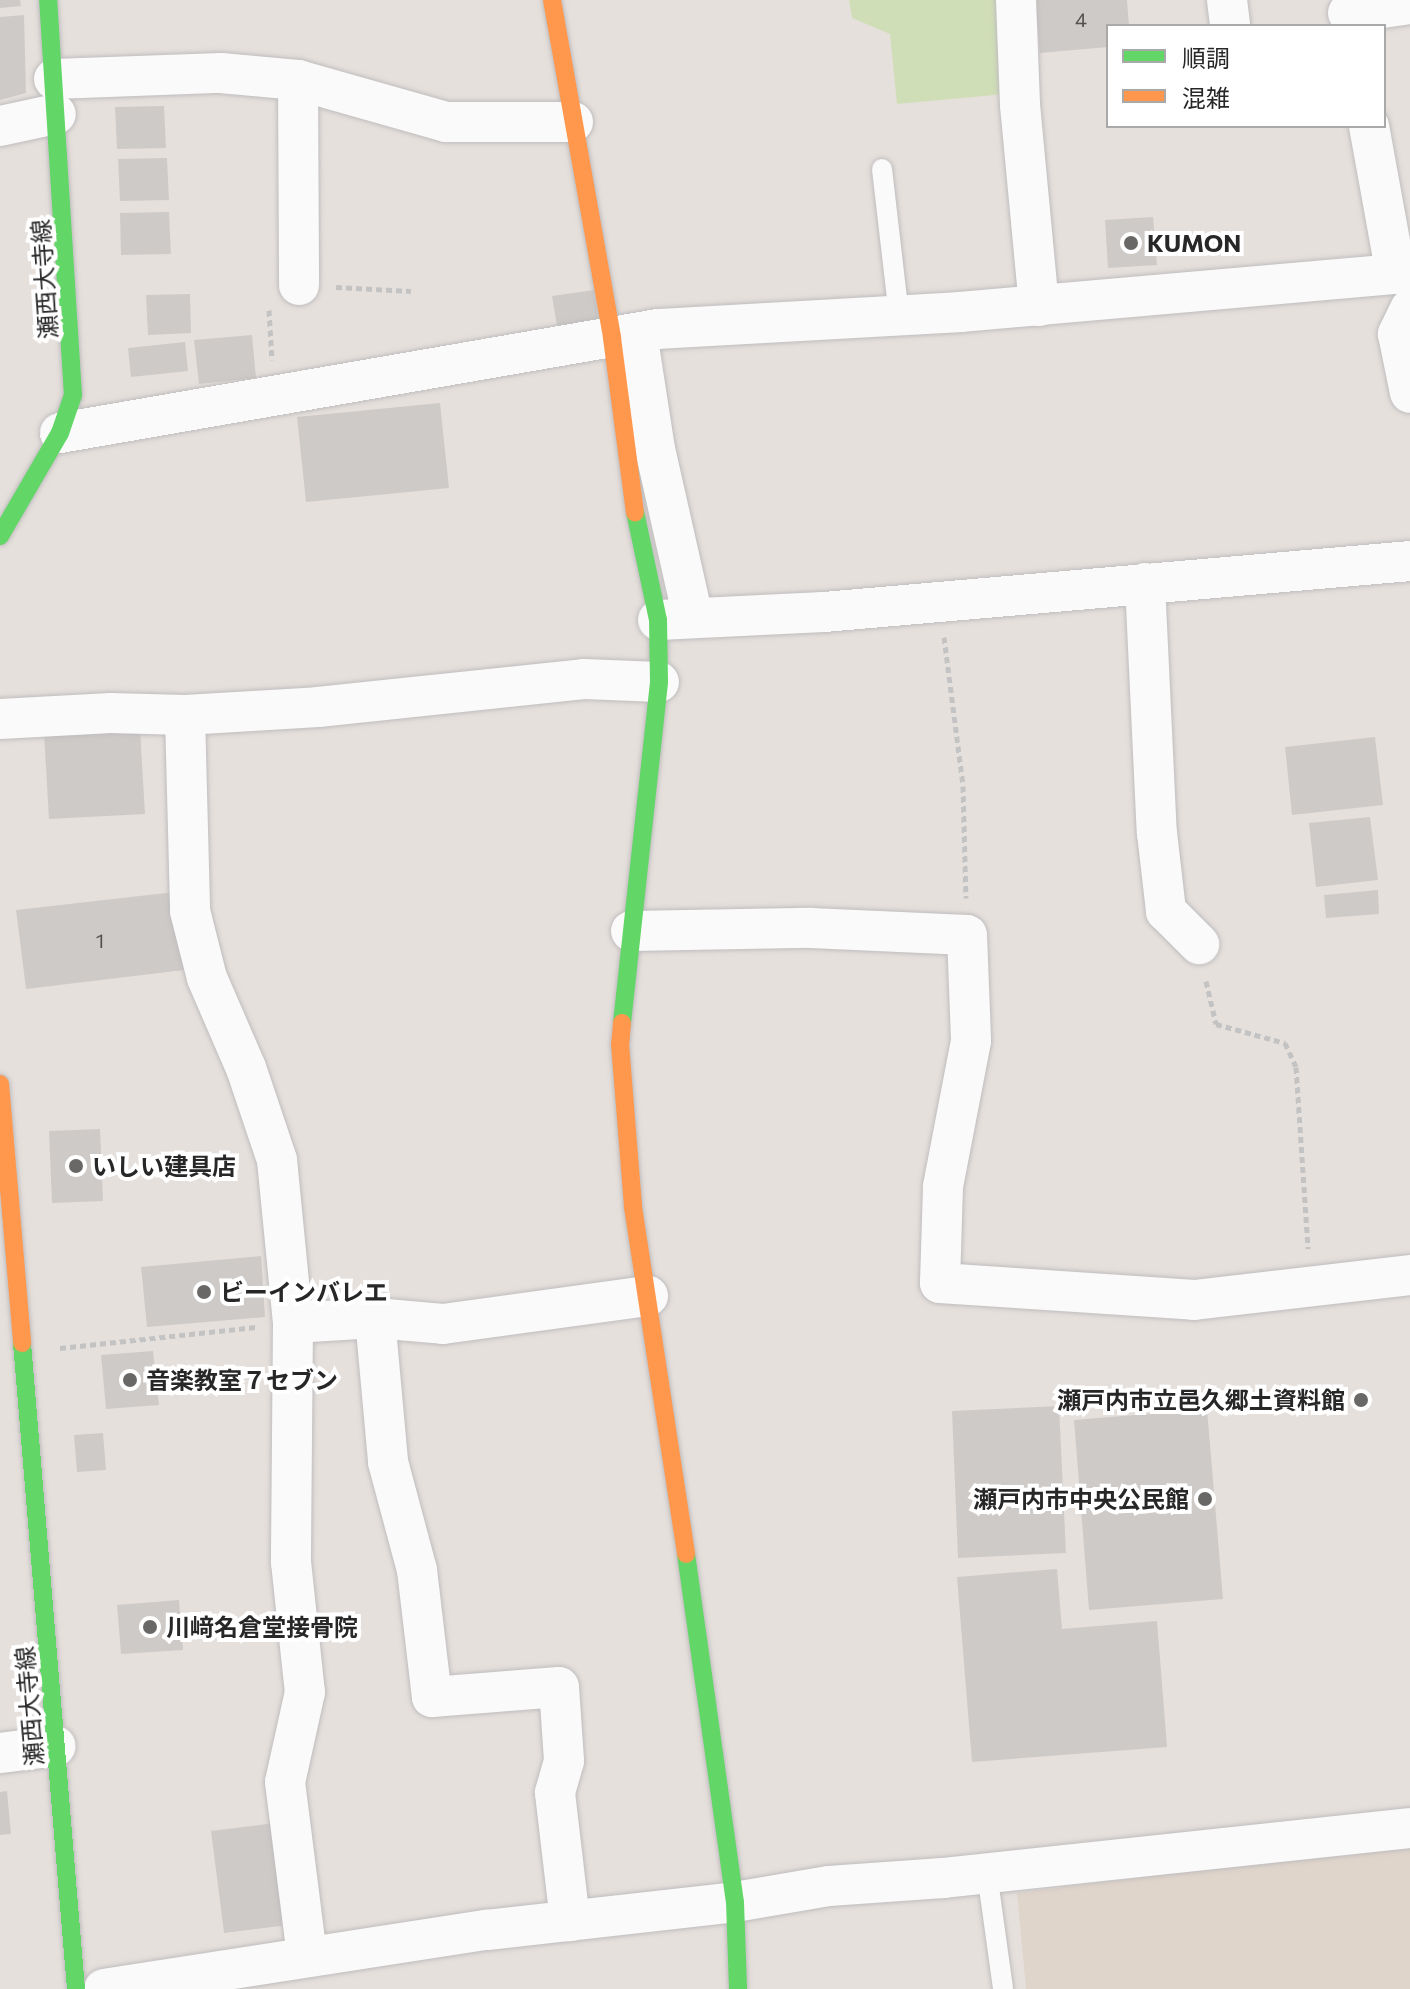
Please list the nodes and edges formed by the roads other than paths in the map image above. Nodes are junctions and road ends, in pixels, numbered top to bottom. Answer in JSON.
{"nodes":[{"id":1,"x":48,"y":0,"type":"edge"},
{"id":2,"x":552,"y":0,"type":"edge"},
{"id":3,"x":1016,"y":0,"type":"edge"},
{"id":4,"x":1227,"y":0,"type":"edge"},
{"id":5,"x":1410,"y":4,"type":"edge"},
{"id":6,"x":1348,"y":13,"type":"edge"},
{"id":7,"x":1230,"y":24,"type":"edge"},
{"id":8,"x":298,"y":80,"type":"junction"},
{"id":9,"x":55,"y":97,"type":"junction"},
{"id":10,"x":573,"y":122,"type":"junction"},
{"id":11,"x":0,"y":126,"type":"edge"},
{"id":12,"x":1369,"y":128,"type":"edge"},
{"id":13,"x":882,"y":169,"type":"dead end"},
{"id":14,"x":299,"y":285,"type":"dead end"},
{"id":15,"x":1405,"y":286,"type":"edge"},
{"id":16,"x":1039,"y":306,"type":"junction"},
{"id":17,"x":899,"y":315,"type":"junction"},
{"id":18,"x":624,"y":336,"type":"junction"},
{"id":19,"x":1410,"y":393,"type":"edge"},
{"id":20,"x":60,"y":433,"type":"junction"},
{"id":21,"x":2,"y":527,"type":"edge"},
{"id":22,"x":1410,"y":561,"type":"edge"},
{"id":23,"x":1145,"y":583,"type":"junction"},
{"id":24,"x":675,"y":619,"type":"junction"},
{"id":25,"x":659,"y":682,"type":"junction"},
{"id":26,"x":185,"y":715,"type":"junction"},
{"id":27,"x":0,"y":719,"type":"edge"},
{"id":28,"x":631,"y":931,"type":"junction"},
{"id":29,"x":1199,"y":944,"type":"road end"},
{"id":30,"x":0,"y":1084,"type":"edge"},
{"id":31,"x":1410,"y":1275,"type":"edge"},
{"id":32,"x":648,"y":1296,"type":"junction"},
{"id":33,"x":375,"y":1318,"type":"junction"},
{"id":34,"x":293,"y":1323,"type":"junction"},
{"id":35,"x":26,"y":1394,"type":"junction"},
{"id":36,"x":4,"y":1396,"type":"dead end"},
{"id":37,"x":56,"y":1746,"type":"junction"},
{"id":38,"x":0,"y":1753,"type":"edge"},
{"id":39,"x":1410,"y":1828,"type":"edge"},
{"id":40,"x":987,"y":1873,"type":"junction"},
{"id":41,"x":735,"y":1902,"type":"junction"},
{"id":42,"x":570,"y":1921,"type":"junction"},
{"id":43,"x":307,"y":1957,"type":"junction"},
{"id":44,"x":76,"y":1989,"type":"edge"},
{"id":45,"x":104,"y":1989,"type":"edge"},
{"id":46,"x":738,"y":1989,"type":"edge"},
{"id":47,"x":1003,"y":1989,"type":"edge"}],
"edges":[{"from":1,"to":9,"type":"street","name":"瀬西大寺線"},
{"from":2,"to":10,"type":"street"},
{"from":3,"to":16,"type":"street"},
{"from":4,"to":7,"type":"street"},
{"from":5,"to":6,"type":"street"},
{"from":8,"to":9,"type":"street"},
{"from":8,"to":10,"type":"street"},
{"from":8,"to":14,"type":"street"},
{"from":9,"to":11,"type":"street"},
{"from":9,"to":20,"type":"street","name":"瀬西大寺線"},
{"from":10,"to":18,"type":"street"},
{"from":12,"to":15,"type":"street"},
{"from":13,"to":17,"type":"lane"},
{"from":15,"to":16,"type":"street"},
{"from":15,"to":19,"type":"street"},
{"from":16,"to":17,"type":"street"},
{"from":17,"to":18,"type":"street"},
{"from":18,"to":20,"type":"street"},
{"from":18,"to":24,"type":"street"},
{"from":20,"to":21,"type":"street","name":"瀬西大寺線"},
{"from":22,"to":23,"type":"street"},
{"from":23,"to":24,"type":"street"},
{"from":23,"to":29,"type":"street"},
{"from":24,"to":25,"type":"street"},
{"from":25,"to":26,"type":"street"},
{"from":25,"to":28,"type":"street"},
{"from":26,"to":27,"type":"street"},
{"from":26,"to":34,"type":"street"},
{"from":28,"to":31,"type":"street"},
{"from":28,"to":32,"type":"street"},
{"from":30,"to":35,"type":"street","name":"瀬西大寺線"},
{"from":32,"to":33,"type":"street"},
{"from":32,"to":41,"type":"street"},
{"from":33,"to":34,"type":"street"},
{"from":33,"to":42,"type":"street"},
{"from":34,"to":43,"type":"street"},
{"from":35,"to":36,"type":"lane"},
{"from":35,"to":37,"type":"street","name":"瀬西大寺線"},
{"from":37,"to":38,"type":"street"},
{"from":37,"to":44,"type":"street","name":"瀬西大寺線"},
{"from":39,"to":40,"type":"street"},
{"from":40,"to":41,"type":"street"},
{"from":40,"to":47,"type":"lane"},
{"from":41,"to":42,"type":"street"},
{"from":41,"to":46,"type":"street"},
{"from":42,"to":43,"type":"street"},
{"from":43,"to":45,"type":"street"}]}
